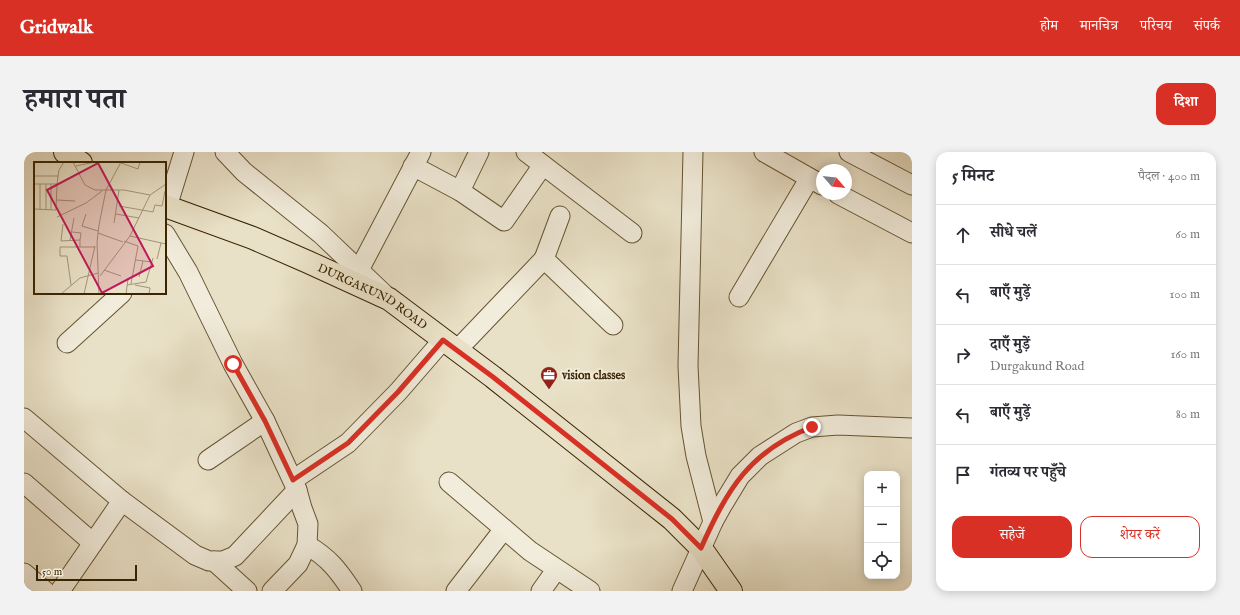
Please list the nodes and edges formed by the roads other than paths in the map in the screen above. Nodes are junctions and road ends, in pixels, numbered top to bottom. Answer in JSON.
{"nodes":[{"id":1,"x":65,"y":152,"type":"edge"},
{"id":2,"x":184,"y":152,"type":"edge"},
{"id":3,"x":225,"y":152,"type":"edge"},
{"id":4,"x":479,"y":152,"type":"edge"},
{"id":5,"x":526,"y":152,"type":"edge"},
{"id":6,"x":693,"y":152,"type":"edge"},
{"id":7,"x":764,"y":152,"type":"edge"},
{"id":8,"x":849,"y":152,"type":"edge"},
{"id":9,"x":417,"y":159,"type":"edge"},
{"id":10,"x":80,"y":162,"type":"edge"},
{"id":11,"x":543,"y":165,"type":"junction"},
{"id":12,"x":816,"y":182,"type":"edge"},
{"id":13,"x":912,"y":185,"type":"edge"},
{"id":14,"x":460,"y":191,"type":"junction"},
{"id":15,"x":849,"y":200,"type":"edge"},
{"id":16,"x":166,"y":206,"type":"edge"},
{"id":17,"x":560,"y":216,"type":"dead end"},
{"id":18,"x":632,"y":233,"type":"dead end"},
{"id":19,"x":912,"y":233,"type":"edge"},
{"id":20,"x":168,"y":245,"type":"edge"},
{"id":21,"x":544,"y":259,"type":"junction"},
{"id":22,"x":359,"y":270,"type":"junction"},
{"id":23,"x":121,"y":294,"type":"edge"},
{"id":24,"x":738,"y":297,"type":"dead end"},
{"id":25,"x":389,"y":300,"type":"junction"},
{"id":26,"x":612,"y":325,"type":"dead end"},
{"id":27,"x":67,"y":343,"type":"dead end"},
{"id":28,"x":450,"y":345,"type":"junction"},
{"id":29,"x":24,"y":418,"type":"edge"},
{"id":30,"x":265,"y":421,"type":"junction"},
{"id":31,"x":912,"y":428,"type":"edge"},
{"id":32,"x":208,"y":460,"type":"dead end"},
{"id":33,"x":449,"y":482,"type":"dead end"},
{"id":34,"x":24,"y":483,"type":"edge"},
{"id":35,"x":295,"y":485,"type":"junction"},
{"id":36,"x":122,"y":501,"type":"junction"},
{"id":37,"x":713,"y":522,"type":"junction"},
{"id":38,"x":504,"y":529,"type":"junction"},
{"id":39,"x":93,"y":543,"type":"junction"},
{"id":40,"x":307,"y":545,"type":"junction"},
{"id":41,"x":701,"y":548,"type":"junction"},
{"id":42,"x":214,"y":561,"type":"junction"},
{"id":43,"x":24,"y":573,"type":"edge"},
{"id":44,"x":45,"y":591,"type":"edge"},
{"id":45,"x":60,"y":591,"type":"edge"},
{"id":46,"x":247,"y":591,"type":"edge"},
{"id":47,"x":272,"y":591,"type":"edge"},
{"id":48,"x":352,"y":591,"type":"edge"},
{"id":49,"x":456,"y":591,"type":"edge"},
{"id":50,"x":590,"y":591,"type":"edge"},
{"id":51,"x":682,"y":591,"type":"edge"},
{"id":52,"x":731,"y":591,"type":"edge"}],
"edges":[{"from":1,"to":10,"type":"main road"},
{"from":2,"to":16,"type":"street"},
{"from":3,"to":22,"type":"street"},
{"from":4,"to":14,"type":"street"},
{"from":5,"to":11,"type":"street"},
{"from":6,"to":37,"type":"street"},
{"from":7,"to":12,"type":"street"},
{"from":8,"to":13,"type":"street"},
{"from":9,"to":14,"type":"street"},
{"from":9,"to":22,"type":"street"},
{"from":11,"to":14,"type":"street"},
{"from":11,"to":18,"type":"street"},
{"from":12,"to":24,"type":"street"},
{"from":15,"to":19,"type":"street"},
{"from":16,"to":25,"type":"main road","name":"DURGAKUND ROAD"},
{"from":17,"to":21,"type":"street"},
{"from":20,"to":30,"type":"street"},
{"from":21,"to":26,"type":"street"},
{"from":21,"to":28,"type":"street"},
{"from":22,"to":25,"type":"street"},
{"from":23,"to":27,"type":"street"},
{"from":25,"to":28,"type":"main road","name":"DURGAKUND ROAD"},
{"from":28,"to":35,"type":"street"},
{"from":28,"to":41,"type":"main road","name":"DURGAKUND ROAD"},
{"from":29,"to":36,"type":"street"},
{"from":30,"to":32,"type":"street"},
{"from":30,"to":35,"type":"street"},
{"from":31,"to":37,"type":"street"},
{"from":33,"to":38,"type":"street"},
{"from":34,"to":39,"type":"street"},
{"from":35,"to":40,"type":"street"},
{"from":35,"to":42,"type":"street"},
{"from":36,"to":39,"type":"street"},
{"from":36,"to":42,"type":"street"},
{"from":37,"to":41,"type":"street"},
{"from":38,"to":49,"type":"street"},
{"from":38,"to":50,"type":"street"},
{"from":39,"to":45,"type":"street"},
{"from":40,"to":47,"type":"street"},
{"from":40,"to":48,"type":"street"},
{"from":41,"to":51,"type":"street"},
{"from":41,"to":52,"type":"main road","name":"DURGAKUND ROAD"},
{"from":42,"to":46,"type":"street"},
{"from":43,"to":44,"type":"street"}]}
